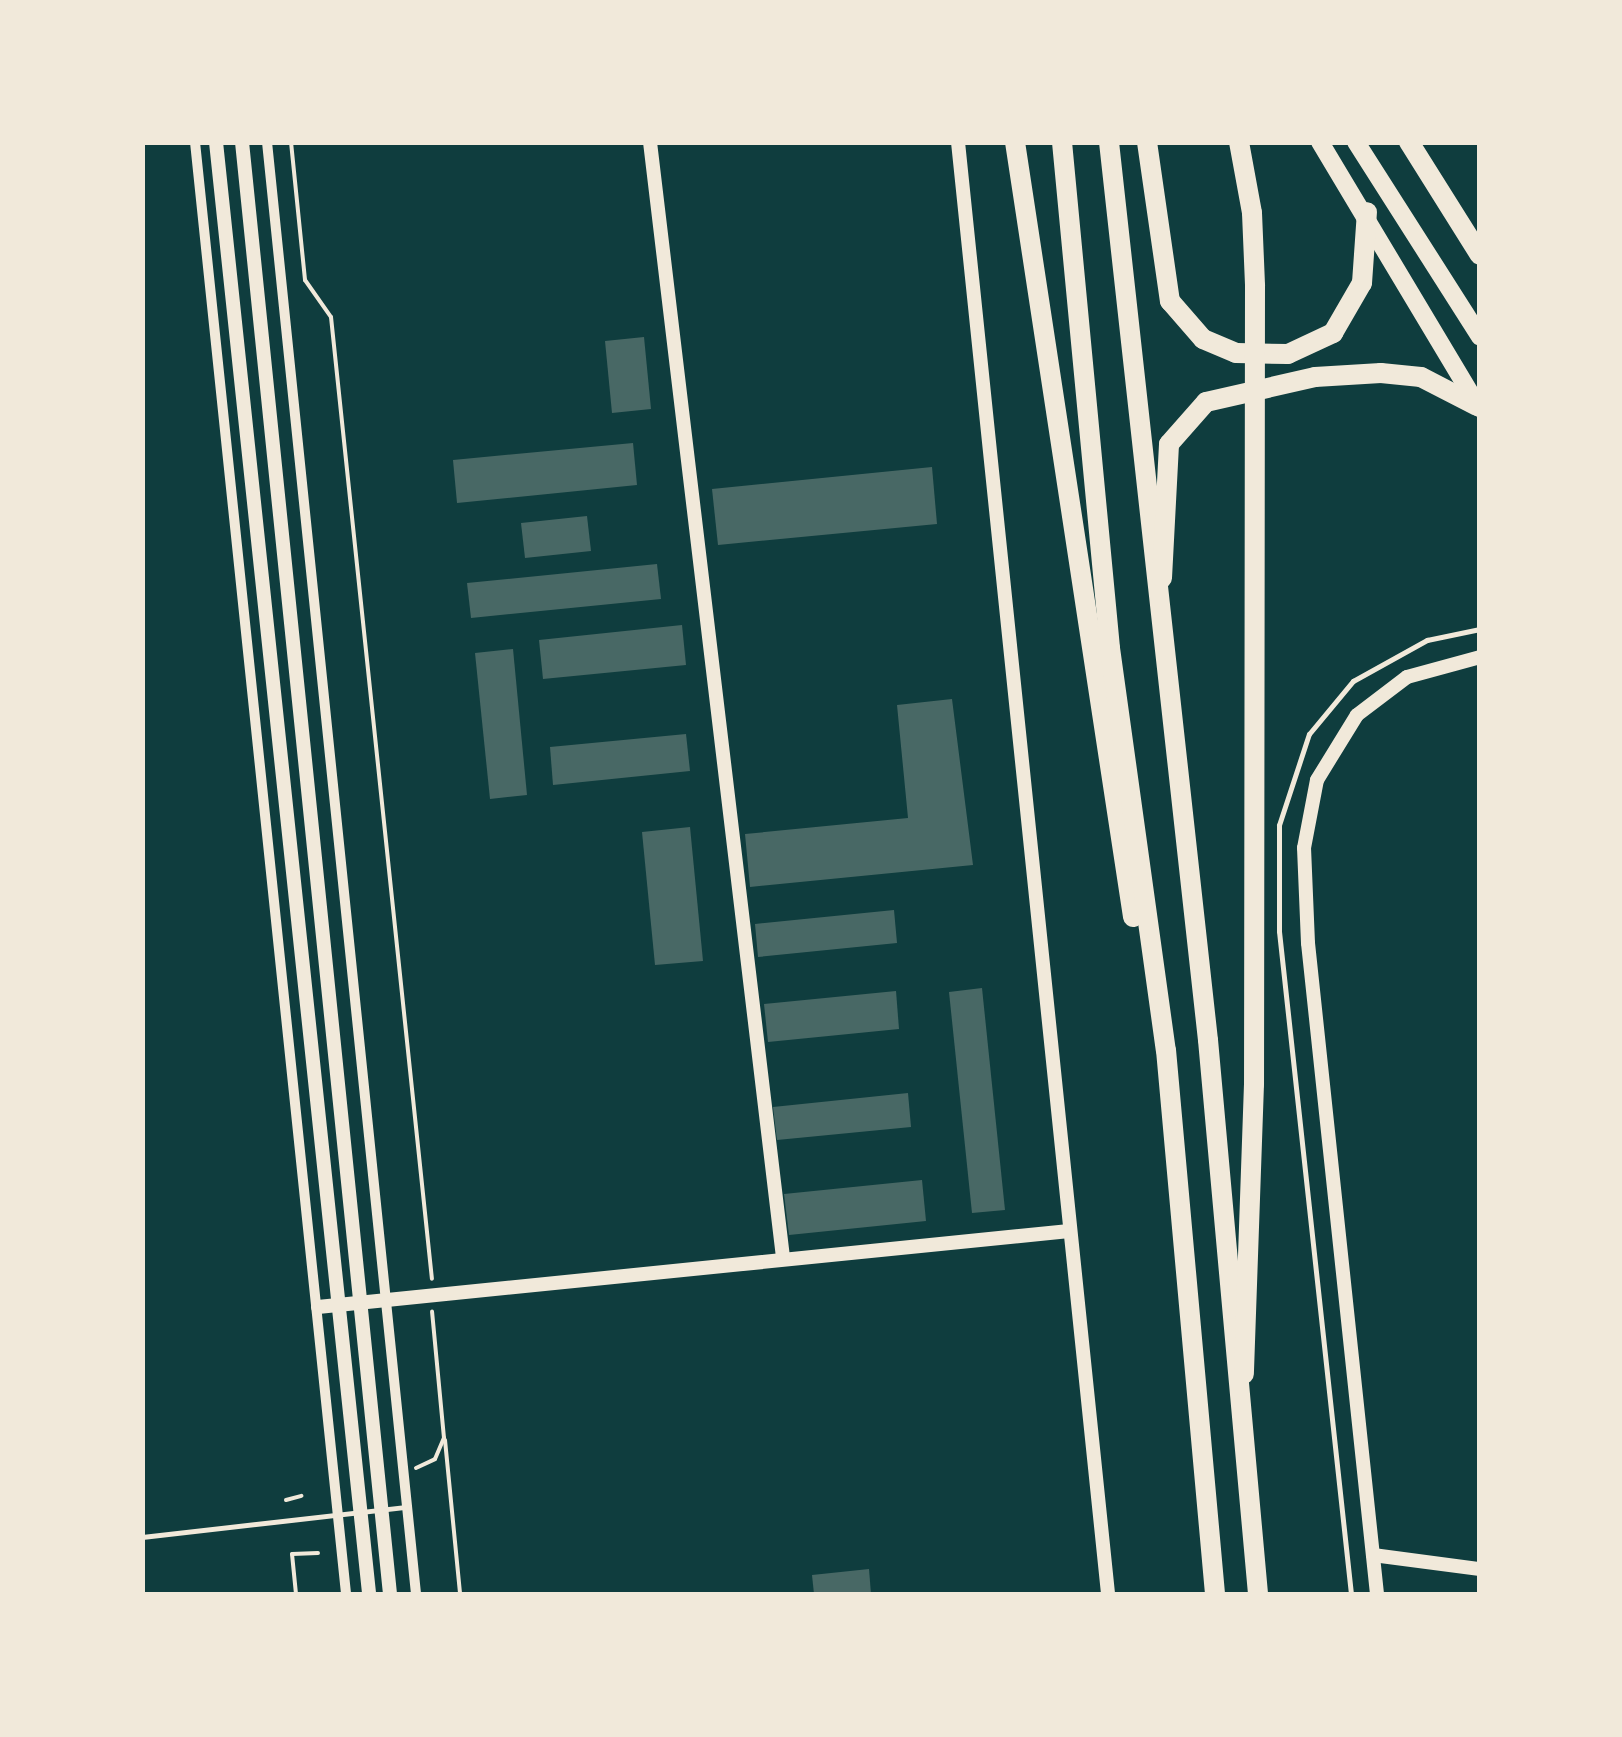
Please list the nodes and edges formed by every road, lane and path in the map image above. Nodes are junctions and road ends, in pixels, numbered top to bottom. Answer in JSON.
{"nodes":[{"id":1,"x":195,"y":142,"type":"edge"},
{"id":2,"x":216,"y":142,"type":"edge"},
{"id":3,"x":242,"y":142,"type":"edge"},
{"id":4,"x":267,"y":142,"type":"edge"},
{"id":5,"x":290,"y":142,"type":"edge"},
{"id":6,"x":650,"y":142,"type":"edge"},
{"id":7,"x":958,"y":142,"type":"edge"},
{"id":8,"x":1014,"y":142,"type":"edge"},
{"id":9,"x":1062,"y":142,"type":"edge"},
{"id":10,"x":1109,"y":142,"type":"edge"},
{"id":11,"x":1147,"y":142,"type":"edge"},
{"id":12,"x":1239,"y":142,"type":"edge"},
{"id":13,"x":1320,"y":142,"type":"edge"},
{"id":14,"x":1356,"y":142,"type":"edge"},
{"id":15,"x":1409,"y":142,"type":"edge"},
{"id":16,"x":1366,"y":212,"type":"junction"},
{"id":17,"x":1480,"y":255,"type":"edge"},
{"id":18,"x":1480,"y":337,"type":"edge"},
{"id":19,"x":1478,"y":408,"type":"edge"},
{"id":20,"x":1160,"y":619,"type":"junction"},
{"id":21,"x":1480,"y":629,"type":"edge"},
{"id":22,"x":1480,"y":657,"type":"edge"},
{"id":23,"x":1166,"y":1050,"type":"junction"},
{"id":24,"x":1069,"y":1232,"type":"junction"},
{"id":25,"x":782,"y":1257,"type":"junction"},
{"id":26,"x":430,"y":1294,"type":"junction"},
{"id":27,"x":384,"y":1299,"type":"junction"},
{"id":28,"x":358,"y":1302,"type":"junction"},
{"id":29,"x":336,"y":1304,"type":"junction"},
{"id":30,"x":318,"y":1307,"type":"junction"},
{"id":31,"x":444,"y":1438,"type":"junction"},
{"id":32,"x":1244,"y":1471,"type":"junction"},
{"id":33,"x":412,"y":1484,"type":"dead end"},
{"id":34,"x":301,"y":1496,"type":"dead end"},
{"id":35,"x":286,"y":1500,"type":"dead end"},
{"id":36,"x":406,"y":1508,"type":"junction"},
{"id":37,"x":382,"y":1510,"type":"junction"},
{"id":38,"x":360,"y":1514,"type":"junction"},
{"id":39,"x":339,"y":1516,"type":"junction"},
{"id":40,"x":142,"y":1538,"type":"edge"},
{"id":41,"x":318,"y":1553,"type":"dead end"},
{"id":42,"x":1373,"y":1554,"type":"junction"},
{"id":43,"x":1480,"y":1570,"type":"edge"},
{"id":44,"x":296,"y":1594,"type":"edge"},
{"id":45,"x":346,"y":1594,"type":"edge"},
{"id":46,"x":370,"y":1594,"type":"edge"},
{"id":47,"x":390,"y":1594,"type":"edge"},
{"id":48,"x":416,"y":1594,"type":"edge"},
{"id":49,"x":460,"y":1594,"type":"edge"},
{"id":50,"x":1108,"y":1594,"type":"edge"},
{"id":51,"x":1215,"y":1594,"type":"edge"},
{"id":52,"x":1258,"y":1594,"type":"edge"},
{"id":53,"x":1351,"y":1594,"type":"edge"},
{"id":54,"x":1377,"y":1594,"type":"edge"}],
"edges":[{"from":1,"to":30,"type":"street"},
{"from":2,"to":29,"type":"street"},
{"from":3,"to":28,"type":"street"},
{"from":4,"to":27,"type":"street"},
{"from":5,"to":26,"type":"path"},
{"from":6,"to":25,"type":"street"},
{"from":7,"to":24,"type":"street"},
{"from":8,"to":23,"type":"highway"},
{"from":9,"to":23,"type":"highway"},
{"from":10,"to":20,"type":"highway"},
{"from":11,"to":16,"type":"highway"},
{"from":12,"to":32,"type":"highway"},
{"from":13,"to":16,"type":"main road"},
{"from":14,"to":18,"type":"main road"},
{"from":15,"to":17,"type":"highway"},
{"from":16,"to":19,"type":"main road"},
{"from":19,"to":20,"type":"highway"},
{"from":20,"to":32,"type":"highway"},
{"from":21,"to":53,"type":"lane"},
{"from":22,"to":42,"type":"street"},
{"from":23,"to":51,"type":"highway"},
{"from":24,"to":25,"type":"street"},
{"from":24,"to":50,"type":"street"},
{"from":25,"to":26,"type":"street"},
{"from":26,"to":27,"type":"street"},
{"from":26,"to":31,"type":"path"},
{"from":27,"to":28,"type":"street"},
{"from":27,"to":36,"type":"street"},
{"from":28,"to":29,"type":"street"},
{"from":28,"to":37,"type":"street"},
{"from":29,"to":30,"type":"street"},
{"from":29,"to":38,"type":"street"},
{"from":30,"to":39,"type":"street"},
{"from":31,"to":33,"type":"path"},
{"from":31,"to":49,"type":"path"},
{"from":32,"to":52,"type":"highway"},
{"from":34,"to":35,"type":"path"},
{"from":36,"to":37,"type":"lane"},
{"from":36,"to":48,"type":"street"},
{"from":37,"to":38,"type":"lane"},
{"from":37,"to":47,"type":"street"},
{"from":38,"to":39,"type":"lane"},
{"from":38,"to":46,"type":"street"},
{"from":39,"to":40,"type":"lane"},
{"from":39,"to":45,"type":"street"},
{"from":41,"to":44,"type":"path"},
{"from":42,"to":43,"type":"street"},
{"from":42,"to":54,"type":"street"}]}
